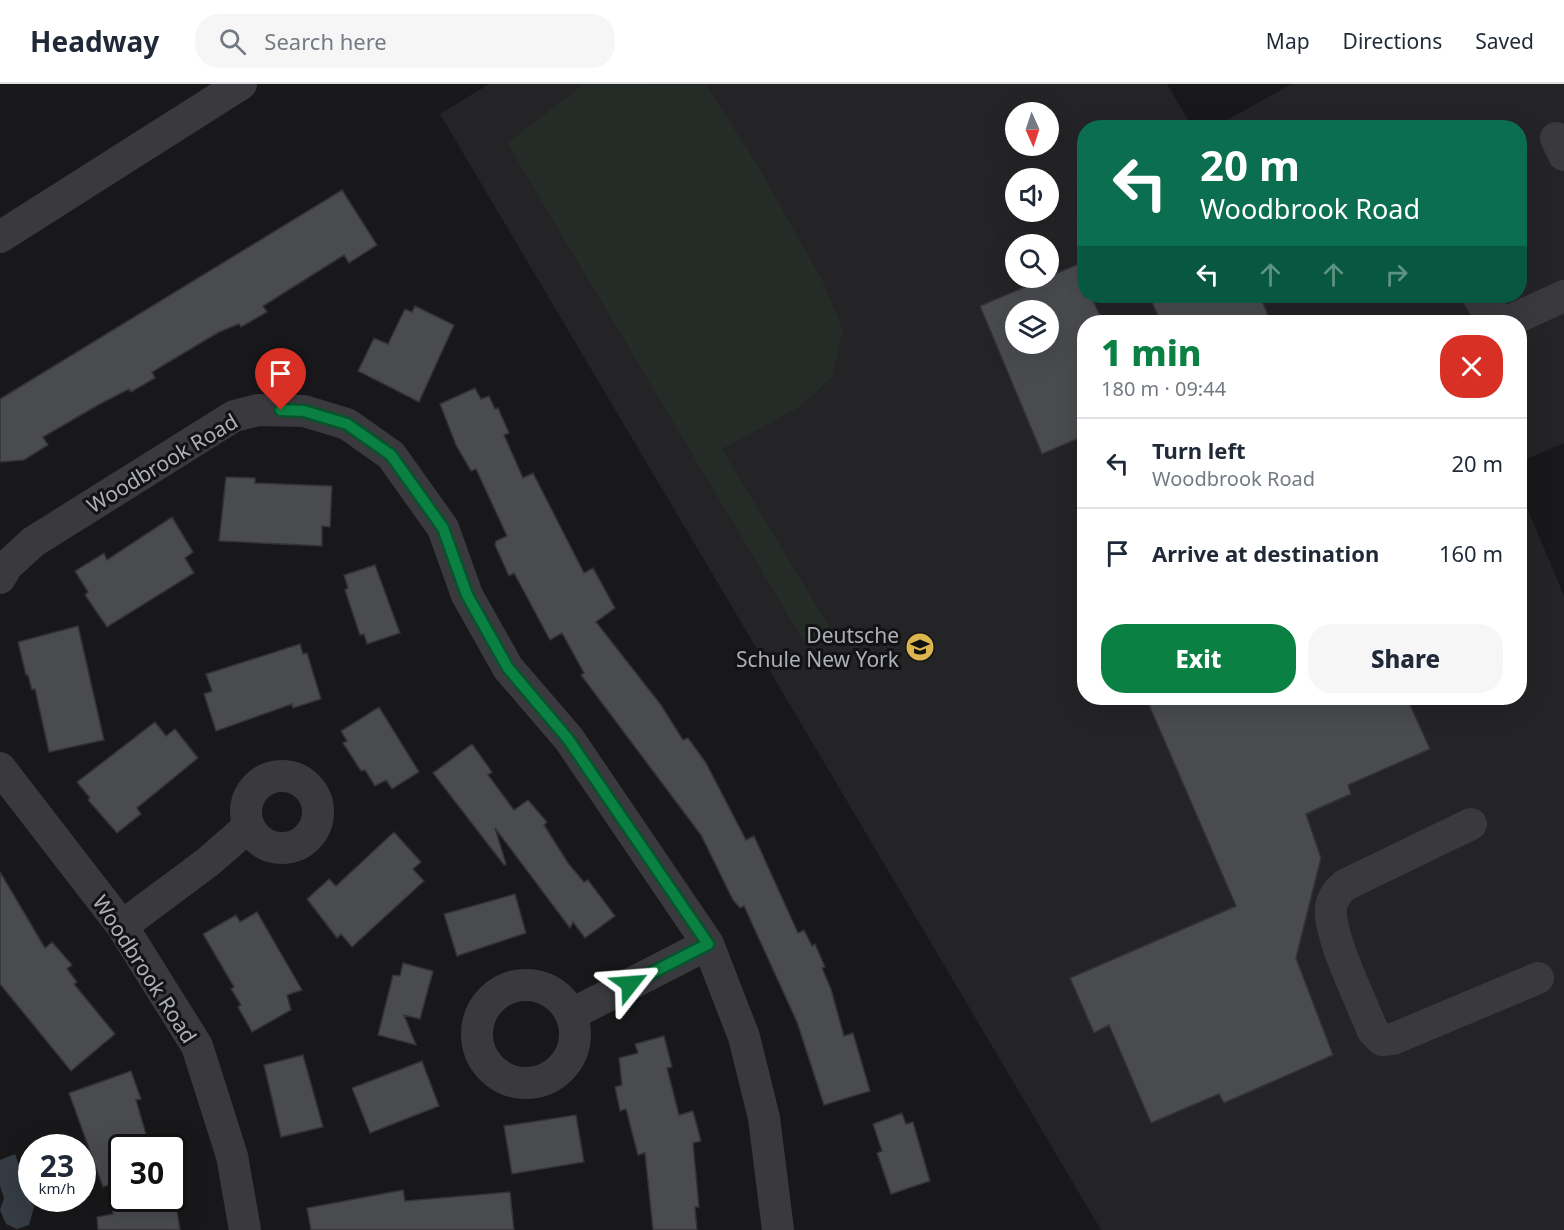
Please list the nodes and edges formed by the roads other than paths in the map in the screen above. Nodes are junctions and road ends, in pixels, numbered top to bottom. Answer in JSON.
{"nodes":[{"id":1,"x":241,"y":84,"type":"edge"},
{"id":2,"x":0,"y":237,"type":"edge"},
{"id":3,"x":1564,"y":296,"type":"edge"},
{"id":4,"x":1482,"y":303,"type":"edge"},
{"id":5,"x":1495,"y":315,"type":"edge"},
{"id":6,"x":1522,"y":315,"type":"edge"},
{"id":7,"x":0,"y":578,"type":"edge"},
{"id":8,"x":0,"y":768,"type":"edge"},
{"id":9,"x":1471,"y":825,"type":"dead end"},
{"id":10,"x":249,"y":826,"type":"dead end"},
{"id":11,"x":122,"y":926,"type":"junction"},
{"id":12,"x":708,"y":944,"type":"junction"},
{"id":13,"x":1538,"y":978,"type":"dead end"},
{"id":14,"x":572,"y":1014,"type":"dead end"},
{"id":15,"x":245,"y":1230,"type":"edge"},
{"id":16,"x":778,"y":1230,"type":"edge"}],
"edges":[{"from":1,"to":2,"type":"street"},
{"from":3,"to":6,"type":"street"},
{"from":4,"to":5,"type":"street"},
{"from":7,"to":12,"type":"street","name":"Woodbrook Road"},
{"from":8,"to":11,"type":"street","name":"Woodbrook Road"},
{"from":9,"to":13,"type":"street"},
{"from":10,"to":11,"type":"street"},
{"from":11,"to":15,"type":"street","name":"Woodbrook Road"},
{"from":12,"to":14,"type":"street"},
{"from":12,"to":16,"type":"street","name":"Woodbrook Road"}]}
